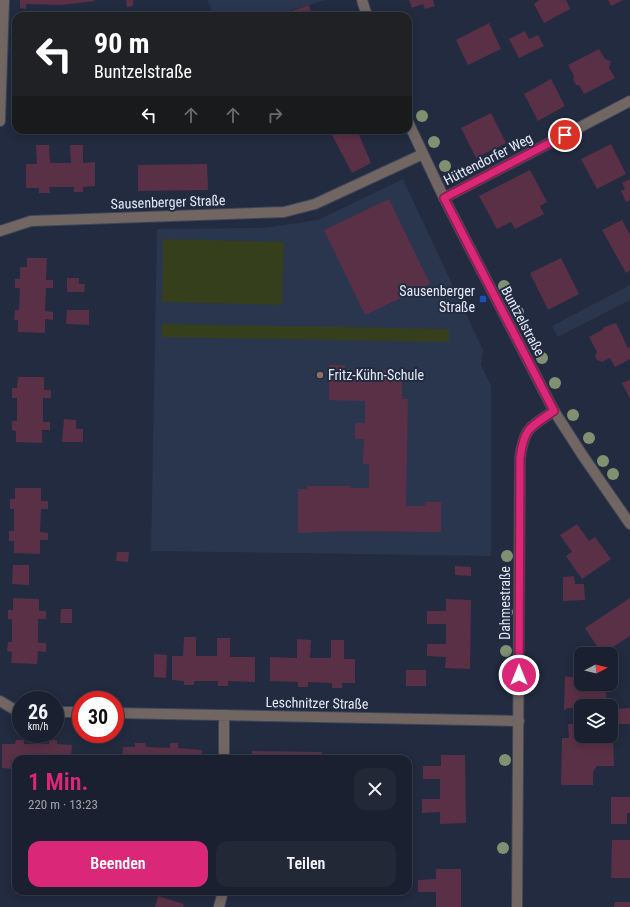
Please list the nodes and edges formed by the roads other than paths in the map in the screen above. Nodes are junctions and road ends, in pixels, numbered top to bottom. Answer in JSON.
{"nodes":[{"id":1,"x":4,"y":0,"type":"edge"},
{"id":2,"x":362,"y":0,"type":"edge"},
{"id":3,"x":366,"y":12,"type":"edge"},
{"id":4,"x":630,"y":101,"type":"edge"},
{"id":5,"x":0,"y":121,"type":"edge"},
{"id":6,"x":412,"y":131,"type":"edge"},
{"id":7,"x":423,"y":154,"type":"junction"},
{"id":8,"x":444,"y":198,"type":"junction"},
{"id":9,"x":0,"y":231,"type":"edge"},
{"id":10,"x":554,"y":411,"type":"junction"},
{"id":11,"x":630,"y":524,"type":"edge"},
{"id":12,"x":0,"y":701,"type":"edge"},
{"id":13,"x":12,"y":708,"type":"edge"},
{"id":14,"x":124,"y":713,"type":"edge"},
{"id":15,"x":224,"y":715,"type":"junction"},
{"id":16,"x":519,"y":722,"type":"junction"},
{"id":17,"x":224,"y":755,"type":"edge"},
{"id":18,"x":222,"y":895,"type":"edge"},
{"id":19,"x":220,"y":907,"type":"edge"},
{"id":20,"x":517,"y":907,"type":"edge"}],
"edges":[{"from":1,"to":5,"type":"street"},
{"from":2,"to":3,"type":"street"},
{"from":4,"to":8,"type":"street","name":"Hüttendorfer Weg"},
{"from":6,"to":7,"type":"street","name":"Buntzelstraße"},
{"from":7,"to":8,"type":"street","name":"Buntzelstraße"},
{"from":7,"to":9,"type":"street","name":"Sausenberger Straße"},
{"from":8,"to":10,"type":"street","name":"Buntzelstraße"},
{"from":10,"to":11,"type":"street","name":"Buntzelstraße"},
{"from":10,"to":16,"type":"street","name":"Dahmestraße"},
{"from":12,"to":13,"type":"street"},
{"from":14,"to":15,"type":"street","name":"Leschnitzer Straße"},
{"from":15,"to":16,"type":"street","name":"Leschnitzer Straße"},
{"from":15,"to":17,"type":"street"},
{"from":16,"to":20,"type":"street","name":"Dahmestraße"},
{"from":18,"to":19,"type":"street"}]}
